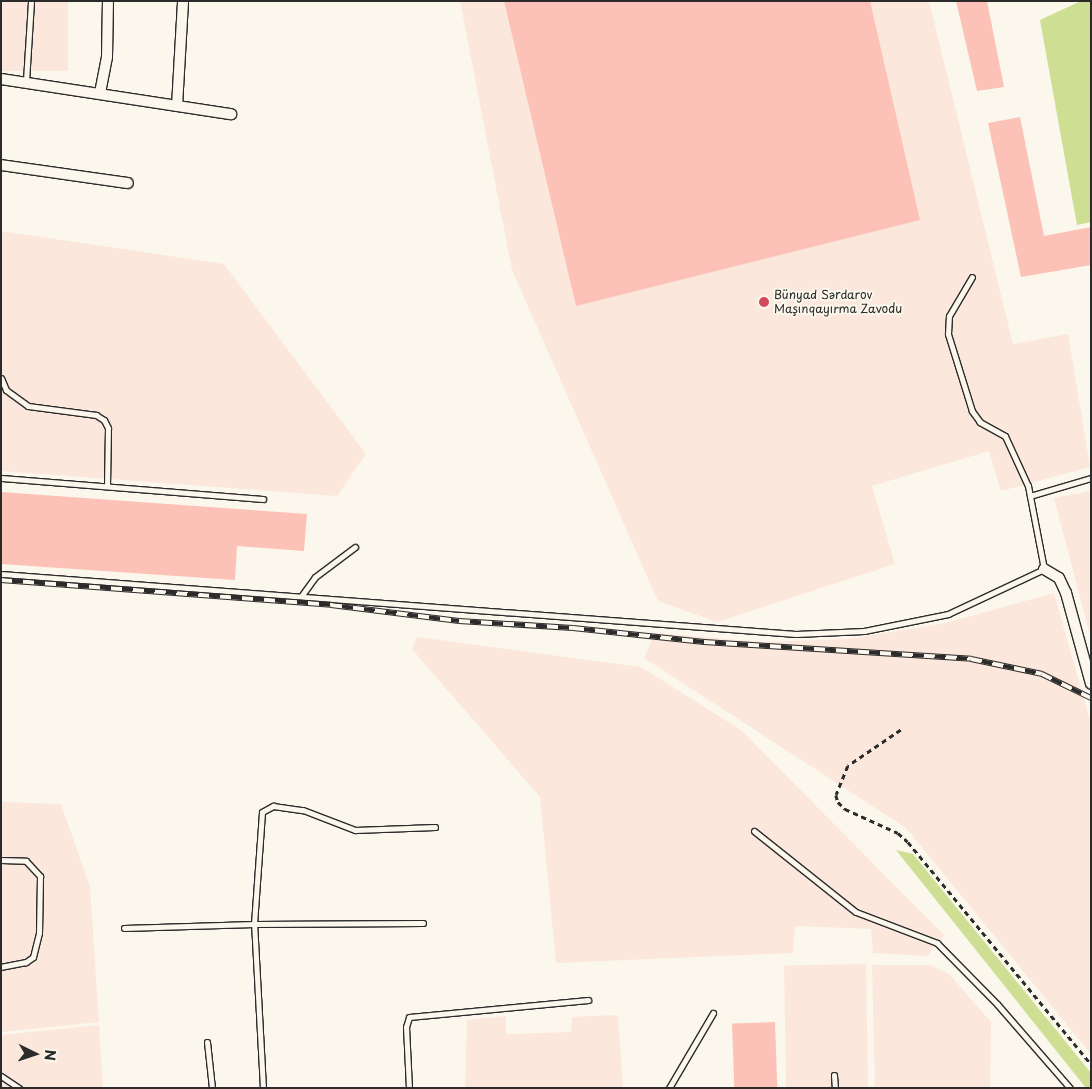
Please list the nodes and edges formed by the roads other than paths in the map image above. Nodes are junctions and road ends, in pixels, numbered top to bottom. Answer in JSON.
{"nodes":[{"id":1,"x":31,"y":1,"type":"edge"},
{"id":2,"x":108,"y":1,"type":"edge"},
{"id":3,"x":183,"y":1,"type":"edge"},
{"id":4,"x":1,"y":79,"type":"edge"},
{"id":5,"x":26,"y":81,"type":"junction"},
{"id":6,"x":100,"y":93,"type":"junction"},
{"id":7,"x":177,"y":106,"type":"junction"},
{"id":8,"x":231,"y":114,"type":"dead end"},
{"id":9,"x":1,"y":166,"type":"edge"},
{"id":10,"x":128,"y":183,"type":"dead end"},
{"id":11,"x":972,"y":277,"type":"dead end"},
{"id":12,"x":1,"y":378,"type":"edge"},
{"id":13,"x":1,"y":478,"type":"edge"},
{"id":14,"x":1091,"y":478,"type":"edge"},
{"id":15,"x":107,"y":485,"type":"junction"},
{"id":16,"x":1030,"y":496,"type":"junction"},
{"id":17,"x":263,"y":499,"type":"dead end"},
{"id":18,"x":355,"y":546,"type":"dead end"},
{"id":19,"x":1044,"y":569,"type":"junction"},
{"id":20,"x":1,"y":574,"type":"edge"},
{"id":21,"x":302,"y":595,"type":"junction"},
{"id":22,"x":1091,"y":684,"type":"edge"},
{"id":23,"x":435,"y":826,"type":"dead end"},
{"id":24,"x":754,"y":830,"type":"dead end"},
{"id":25,"x":1,"y":860,"type":"edge"},
{"id":26,"x":424,"y":923,"type":"dead end"},
{"id":27,"x":254,"y":924,"type":"junction"},
{"id":28,"x":124,"y":928,"type":"dead end"},
{"id":29,"x":1,"y":967,"type":"edge"},
{"id":30,"x":588,"y":1000,"type":"dead end"},
{"id":31,"x":713,"y":1013,"type":"dead end"},
{"id":32,"x":207,"y":1042,"type":"dead end"},
{"id":33,"x":834,"y":1074,"type":"dead end"},
{"id":34,"x":1,"y":1076,"type":"edge"},
{"id":35,"x":19,"y":1088,"type":"edge"},
{"id":36,"x":212,"y":1088,"type":"edge"},
{"id":37,"x":263,"y":1088,"type":"edge"},
{"id":38,"x":408,"y":1088,"type":"edge"},
{"id":39,"x":669,"y":1088,"type":"edge"},
{"id":40,"x":835,"y":1088,"type":"edge"},
{"id":41,"x":1070,"y":1088,"type":"edge"}],
"edges":[{"from":1,"to":5,"type":"lane"},
{"from":2,"to":6,"type":"street"},
{"from":3,"to":7,"type":"street"},
{"from":4,"to":5,"type":"street"},
{"from":5,"to":6,"type":"street"},
{"from":6,"to":7,"type":"street"},
{"from":7,"to":8,"type":"street"},
{"from":9,"to":10,"type":"street"},
{"from":11,"to":16,"type":"lane"},
{"from":12,"to":15,"type":"lane"},
{"from":13,"to":15,"type":"lane"},
{"from":14,"to":16,"type":"lane"},
{"from":15,"to":17,"type":"lane"},
{"from":16,"to":19,"type":"lane"},
{"from":18,"to":21,"type":"lane"},
{"from":19,"to":21,"type":"lane"},
{"from":19,"to":22,"type":"street"},
{"from":20,"to":21,"type":"lane"},
{"from":23,"to":27,"type":"lane"},
{"from":24,"to":41,"type":"lane"},
{"from":25,"to":29,"type":"lane"},
{"from":26,"to":27,"type":"lane"},
{"from":27,"to":28,"type":"lane"},
{"from":27,"to":37,"type":"lane"},
{"from":30,"to":38,"type":"lane"},
{"from":31,"to":39,"type":"lane"},
{"from":32,"to":36,"type":"lane"},
{"from":33,"to":40,"type":"lane"},
{"from":34,"to":35,"type":"lane"}]}
